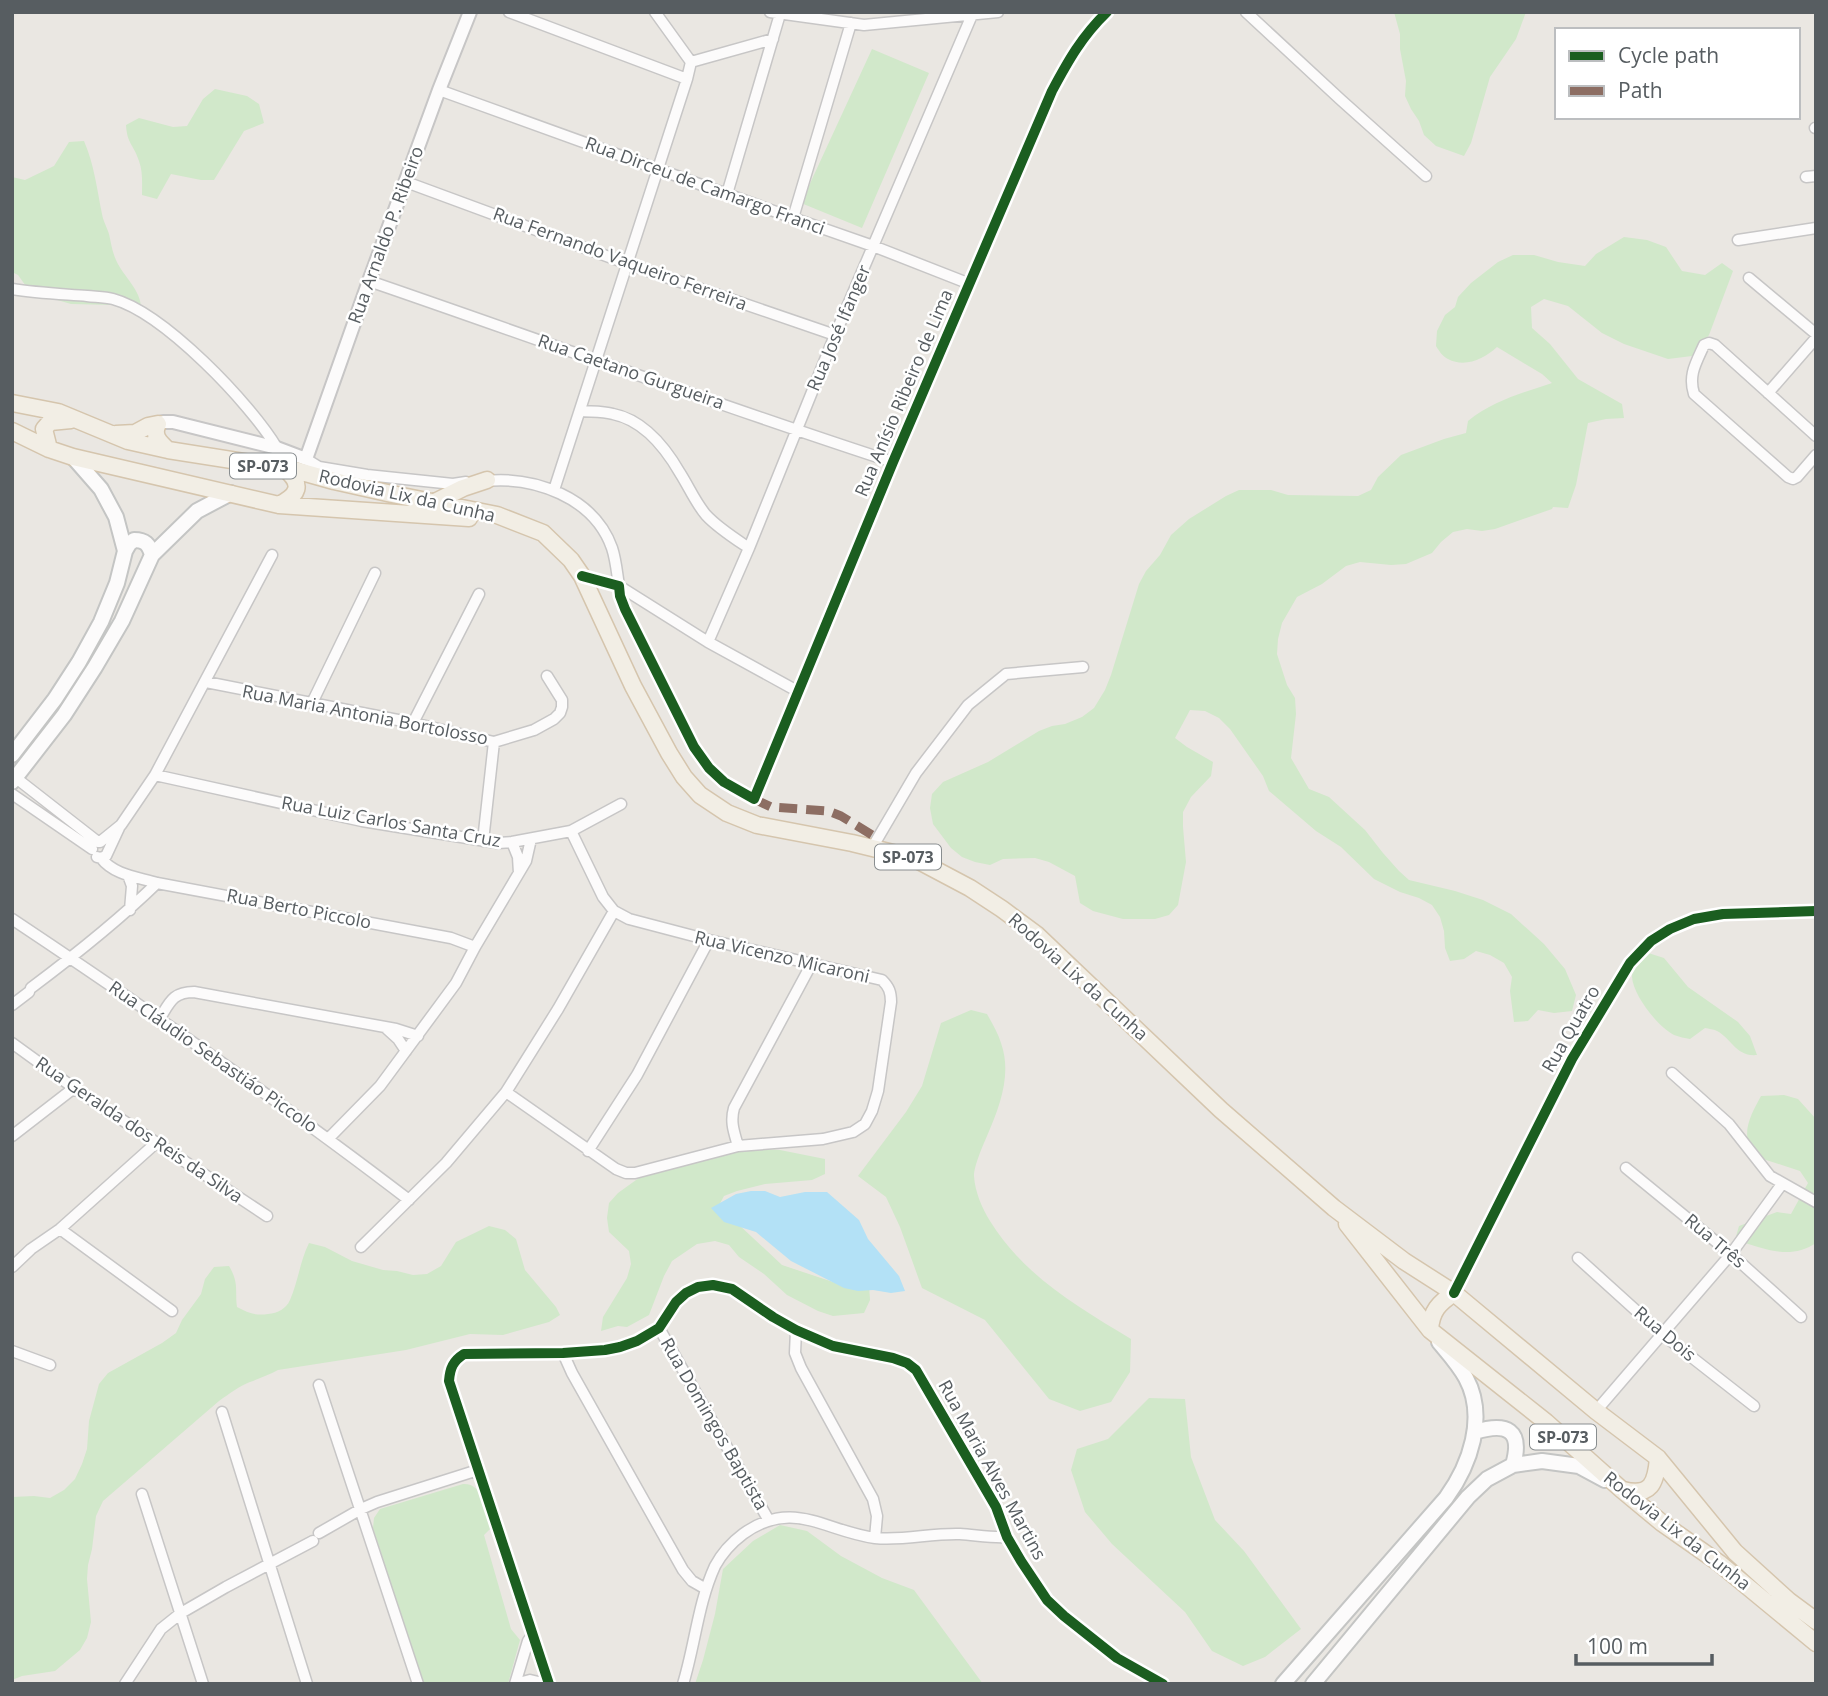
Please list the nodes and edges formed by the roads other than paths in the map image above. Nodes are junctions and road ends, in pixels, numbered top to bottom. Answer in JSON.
{"nodes":[{"id":1,"x":470,"y":12,"type":"edge"},
{"id":2,"x":509,"y":12,"type":"edge"},
{"id":3,"x":655,"y":12,"type":"edge"},
{"id":4,"x":998,"y":12,"type":"edge"},
{"id":5,"x":1107,"y":12,"type":"edge"},
{"id":6,"x":1246,"y":12,"type":"edge"},
{"id":7,"x":775,"y":13,"type":"edge"},
{"id":8,"x":813,"y":15,"type":"edge"},
{"id":9,"x":972,"y":15,"type":"junction"},
{"id":10,"x":851,"y":23,"type":"junction"},
{"id":11,"x":773,"y":39,"type":"junction"},
{"id":12,"x":691,"y":62,"type":"junction"},
{"id":13,"x":687,"y":79,"type":"junction"},
{"id":14,"x":439,"y":90,"type":"junction"},
{"id":15,"x":657,"y":169,"type":"junction"},
{"id":16,"x":1426,"y":176,"type":"dead end"},
{"id":17,"x":406,"y":181,"type":"junction"},
{"id":18,"x":727,"y":194,"type":"junction"},
{"id":19,"x":793,"y":218,"type":"junction"},
{"id":20,"x":1814,"y":230,"type":"edge"},
{"id":21,"x":1738,"y":240,"type":"dead end"},
{"id":22,"x":873,"y":246,"type":"junction"},
{"id":23,"x":628,"y":264,"type":"junction"},
{"id":24,"x":1749,"y":278,"type":"dead end"},
{"id":25,"x":369,"y":281,"type":"junction"},
{"id":26,"x":970,"y":284,"type":"junction"},
{"id":27,"x":12,"y":289,"type":"edge"},
{"id":28,"x":835,"y":335,"type":"junction"},
{"id":29,"x":1816,"y":336,"type":"edge"},
{"id":30,"x":598,"y":359,"type":"junction"},
{"id":31,"x":1769,"y":393,"type":"junction"},
{"id":32,"x":12,"y":402,"type":"edge"},
{"id":33,"x":580,"y":411,"type":"junction"},
{"id":34,"x":80,"y":420,"type":"junction"},
{"id":35,"x":158,"y":424,"type":"junction"},
{"id":36,"x":12,"y":431,"type":"edge"},
{"id":37,"x":797,"y":431,"type":"junction"},
{"id":38,"x":113,"y":434,"type":"junction"},
{"id":39,"x":1816,"y":436,"type":"edge"},
{"id":40,"x":277,"y":448,"type":"junction"},
{"id":41,"x":49,"y":449,"type":"junction"},
{"id":42,"x":169,"y":450,"type":"junction"},
{"id":43,"x":1816,"y":455,"type":"edge"},
{"id":44,"x":73,"y":457,"type":"junction"},
{"id":45,"x":306,"y":459,"type":"junction"},
{"id":46,"x":893,"y":462,"type":"junction"},
{"id":47,"x":285,"y":469,"type":"junction"},
{"id":48,"x":487,"y":481,"type":"junction"},
{"id":49,"x":554,"y":489,"type":"junction"},
{"id":50,"x":231,"y":493,"type":"junction"},
{"id":51,"x":433,"y":503,"type":"junction"},
{"id":52,"x":279,"y":505,"type":"junction"},
{"id":53,"x":516,"y":522,"type":"junction"},
{"id":54,"x":749,"y":548,"type":"junction"},
{"id":55,"x":125,"y":551,"type":"junction"},
{"id":56,"x":152,"y":555,"type":"junction"},
{"id":57,"x":272,"y":555,"type":"dead end"},
{"id":58,"x":375,"y":573,"type":"dead end"},
{"id":59,"x":582,"y":576,"type":"junction"},
{"id":60,"x":619,"y":586,"type":"junction"},
{"id":61,"x":479,"y":594,"type":"dead end"},
{"id":62,"x":708,"y":642,"type":"junction"},
{"id":63,"x":1083,"y":667,"type":"dead end"},
{"id":64,"x":547,"y":676,"type":"dead end"},
{"id":65,"x":206,"y":682,"type":"junction"},
{"id":66,"x":799,"y":692,"type":"junction"},
{"id":67,"x":312,"y":703,"type":"junction"},
{"id":68,"x":413,"y":723,"type":"junction"},
{"id":69,"x":494,"y":742,"type":"junction"},
{"id":70,"x":12,"y":755,"type":"edge"},
{"id":71,"x":155,"y":775,"type":"junction"},
{"id":72,"x":14,"y":780,"type":"edge"},
{"id":73,"x":12,"y":794,"type":"edge"},
{"id":74,"x":621,"y":804,"type":"dead end"},
{"id":75,"x":121,"y":825,"type":"junction"},
{"id":76,"x":571,"y":831,"type":"junction"},
{"id":77,"x":530,"y":839,"type":"junction"},
{"id":78,"x":483,"y":841,"type":"junction"},
{"id":79,"x":512,"y":842,"type":"junction"},
{"id":80,"x":97,"y":844,"type":"junction"},
{"id":81,"x":872,"y":848,"type":"junction"},
{"id":82,"x":106,"y":854,"type":"junction"},
{"id":83,"x":125,"y":874,"type":"junction"},
{"id":84,"x":519,"y":874,"type":"junction"},
{"id":85,"x":157,"y":883,"type":"junction"},
{"id":86,"x":130,"y":910,"type":"junction"},
{"id":87,"x":614,"y":911,"type":"junction"},
{"id":88,"x":1816,"y":911,"type":"edge"},
{"id":89,"x":12,"y":919,"type":"edge"},
{"id":90,"x":709,"y":940,"type":"junction"},
{"id":91,"x":475,"y":947,"type":"junction"},
{"id":92,"x":71,"y":958,"type":"junction"},
{"id":93,"x":812,"y":963,"type":"junction"},
{"id":94,"x":12,"y":1006,"type":"edge"},
{"id":95,"x":160,"y":1018,"type":"junction"},
{"id":96,"x":386,"y":1028,"type":"junction"},
{"id":97,"x":418,"y":1036,"type":"junction"},
{"id":98,"x":12,"y":1042,"type":"edge"},
{"id":99,"x":406,"y":1051,"type":"junction"},
{"id":100,"x":1672,"y":1073,"type":"dead end"},
{"id":101,"x":74,"y":1088,"type":"junction"},
{"id":102,"x":506,"y":1092,"type":"junction"},
{"id":103,"x":12,"y":1136,"type":"edge"},
{"id":104,"x":329,"y":1138,"type":"junction"},
{"id":105,"x":156,"y":1143,"type":"junction"},
{"id":106,"x":738,"y":1146,"type":"junction"},
{"id":107,"x":588,"y":1151,"type":"junction"},
{"id":108,"x":1626,"y":1168,"type":"dead end"},
{"id":109,"x":1782,"y":1184,"type":"junction"},
{"id":110,"x":409,"y":1200,"type":"junction"},
{"id":111,"x":1816,"y":1202,"type":"edge"},
{"id":112,"x":1335,"y":1209,"type":"junction"},
{"id":113,"x":267,"y":1216,"type":"dead end"},
{"id":114,"x":60,"y":1229,"type":"junction"},
{"id":115,"x":361,"y":1247,"type":"dead end"},
{"id":116,"x":1731,"y":1254,"type":"junction"},
{"id":117,"x":1578,"y":1258,"type":"dead end"},
{"id":118,"x":12,"y":1267,"type":"edge"},
{"id":119,"x":1454,"y":1293,"type":"junction"},
{"id":120,"x":172,"y":1311,"type":"dead end"},
{"id":121,"x":1801,"y":1317,"type":"dead end"},
{"id":122,"x":659,"y":1328,"type":"junction"},
{"id":123,"x":796,"y":1329,"type":"junction"},
{"id":124,"x":1430,"y":1330,"type":"junction"},
{"id":125,"x":1662,"y":1334,"type":"junction"},
{"id":126,"x":12,"y":1351,"type":"edge"},
{"id":127,"x":563,"y":1353,"type":"junction"},
{"id":128,"x":50,"y":1365,"type":"dead end"},
{"id":129,"x":319,"y":1385,"type":"dead end"},
{"id":130,"x":1754,"y":1406,"type":"dead end"},
{"id":131,"x":1596,"y":1411,"type":"junction"},
{"id":132,"x":222,"y":1412,"type":"dead end"},
{"id":133,"x":1475,"y":1432,"type":"junction"},
{"id":134,"x":1658,"y":1458,"type":"junction"},
{"id":135,"x":1513,"y":1465,"type":"junction"},
{"id":136,"x":478,"y":1470,"type":"junction"},
{"id":137,"x":1621,"y":1489,"type":"junction"},
{"id":138,"x":142,"y":1494,"type":"dead end"},
{"id":139,"x":361,"y":1509,"type":"junction"},
{"id":140,"x":768,"y":1520,"type":"junction"},
{"id":141,"x":1007,"y":1537,"type":"junction"},
{"id":142,"x":875,"y":1538,"type":"junction"},
{"id":143,"x":270,"y":1565,"type":"junction"},
{"id":144,"x":706,"y":1589,"type":"junction"},
{"id":145,"x":181,"y":1613,"type":"junction"},
{"id":146,"x":1816,"y":1621,"type":"edge"},
{"id":147,"x":533,"y":1634,"type":"junction"},
{"id":148,"x":1816,"y":1643,"type":"edge"},
{"id":149,"x":124,"y":1684,"type":"edge"},
{"id":150,"x":203,"y":1684,"type":"edge"},
{"id":151,"x":307,"y":1684,"type":"edge"},
{"id":152,"x":418,"y":1684,"type":"edge"},
{"id":153,"x":515,"y":1684,"type":"edge"},
{"id":154,"x":548,"y":1684,"type":"edge"},
{"id":155,"x":683,"y":1684,"type":"edge"},
{"id":156,"x":1163,"y":1684,"type":"edge"},
{"id":157,"x":1283,"y":1684,"type":"edge"},
{"id":158,"x":1313,"y":1684,"type":"edge"}],
"edges":[{"from":1,"to":14,"type":"street","name":"Rua Arnaldo P. Ribeiro"},
{"from":2,"to":13,"type":"street"},
{"from":3,"to":12,"type":"street"},
{"from":4,"to":9,"type":"street"},
{"from":5,"to":26,"type":"street","name":"Rua Anísio Ribeiro de Lima"},
{"from":6,"to":16,"type":"street"},
{"from":7,"to":8,"type":"street"},
{"from":7,"to":11,"type":"street"},
{"from":8,"to":10,"type":"street"},
{"from":9,"to":10,"type":"street"},
{"from":9,"to":22,"type":"street","name":"Rua José Ifanger"},
{"from":10,"to":19,"type":"street"},
{"from":11,"to":12,"type":"street"},
{"from":11,"to":18,"type":"street"},
{"from":12,"to":13,"type":"street"},
{"from":13,"to":15,"type":"street"},
{"from":14,"to":15,"type":"street","name":"Rua Dirceu de Camargo Franci"},
{"from":14,"to":17,"type":"street","name":"Rua Arnaldo P. Ribeiro"},
{"from":15,"to":18,"type":"street","name":"Rua Dirceu de Camargo Franci"},
{"from":15,"to":23,"type":"street"},
{"from":17,"to":23,"type":"street","name":"Rua Fernando Vaqueiro Ferreira"},
{"from":17,"to":25,"type":"street","name":"Rua Arnaldo P. Ribeiro"},
{"from":18,"to":19,"type":"street","name":"Rua Dirceu de Camargo Franci"},
{"from":19,"to":22,"type":"street","name":"Rua Dirceu de Camargo Franci"},
{"from":20,"to":21,"type":"street"},
{"from":22,"to":26,"type":"street","name":"Rua Dirceu de Camargo Franci"},
{"from":22,"to":28,"type":"street","name":"Rua José Ifanger"},
{"from":23,"to":28,"type":"street","name":"Rua Fernando Vaqueiro Ferreira"},
{"from":23,"to":30,"type":"street"},
{"from":24,"to":29,"type":"street"},
{"from":25,"to":30,"type":"street","name":"Rua Caetano Gurgueira"},
{"from":25,"to":45,"type":"street","name":"Rua Arnaldo P. Ribeiro"},
{"from":26,"to":46,"type":"street","name":"Rua Anísio Ribeiro de Lima"},
{"from":27,"to":40,"type":"street"},
{"from":28,"to":37,"type":"street","name":"Rua José Ifanger"},
{"from":29,"to":31,"type":"street"},
{"from":30,"to":33,"type":"street"},
{"from":30,"to":37,"type":"street","name":"Rua Caetano Gurgueira"},
{"from":31,"to":39,"type":"street"},
{"from":31,"to":43,"type":"street"},
{"from":32,"to":34,"type":"main road","name":"Rodovia Lix da Cunha","number":"SP-073"},
{"from":33,"to":49,"type":"street"},
{"from":33,"to":54,"type":"street"},
{"from":34,"to":38,"type":"main road","name":"Rodovia Lix da Cunha","number":"SP-073"},
{"from":34,"to":41,"type":"main road"},
{"from":35,"to":38,"type":"main road"},
{"from":35,"to":40,"type":"street"},
{"from":35,"to":42,"type":"main road"},
{"from":36,"to":41,"type":"main road","name":"Rodovia Lix da Cunha","number":"SP-073"},
{"from":37,"to":46,"type":"street","name":"Rua Caetano Gurgueira"},
{"from":37,"to":54,"type":"street","name":"Rua José Ifanger"},
{"from":38,"to":42,"type":"main road","name":"Rodovia Lix da Cunha","number":"SP-073"},
{"from":40,"to":45,"type":"street"},
{"from":41,"to":44,"type":"main road","name":"Rodovia Lix da Cunha","number":"SP-073"},
{"from":42,"to":47,"type":"main road","name":"Rodovia Lix da Cunha","number":"SP-073"},
{"from":44,"to":50,"type":"main road","name":"Rodovia Lix da Cunha","number":"SP-073"},
{"from":44,"to":55,"type":"main road"},
{"from":45,"to":48,"type":"street"},
{"from":46,"to":66,"type":"street","name":"Rua Anísio Ribeiro de Lima"},
{"from":47,"to":51,"type":"main road","name":"Rodovia Lix da Cunha","number":"SP-073"},
{"from":47,"to":52,"type":"main road"},
{"from":48,"to":49,"type":"street"},
{"from":48,"to":51,"type":"main road"},
{"from":49,"to":60,"type":"street"},
{"from":50,"to":52,"type":"main road","name":"Rodovia Lix da Cunha","number":"SP-073"},
{"from":50,"to":56,"type":"main road"},
{"from":51,"to":53,"type":"main road","name":"Rodovia Lix da Cunha","number":"SP-073"},
{"from":52,"to":53,"type":"main road","name":"Rodovia Lix da Cunha","number":"SP-073"},
{"from":53,"to":59,"type":"main road","name":"Rodovia Lix da Cunha","number":"SP-073"},
{"from":54,"to":62,"type":"street","name":"Rua José Ifanger"},
{"from":55,"to":56,"type":"main road"},
{"from":55,"to":70,"type":"main road"},
{"from":56,"to":72,"type":"main road"},
{"from":57,"to":65,"type":"street"},
{"from":58,"to":67,"type":"street"},
{"from":59,"to":60,"type":"street"},
{"from":59,"to":81,"type":"main road","name":"Rodovia Lix da Cunha","number":"SP-073"},
{"from":60,"to":62,"type":"street"},
{"from":60,"to":66,"type":"street","name":"Rua Anísio Ribeiro de Lima"},
{"from":61,"to":68,"type":"street"},
{"from":62,"to":66,"type":"street"},
{"from":63,"to":81,"type":"street"},
{"from":64,"to":69,"type":"street","name":"Rua Maria Antonia Bortolosso"},
{"from":65,"to":67,"type":"street","name":"Rua Maria Antonia Bortolosso"},
{"from":65,"to":71,"type":"street"},
{"from":67,"to":68,"type":"street","name":"Rua Maria Antonia Bortolosso"},
{"from":68,"to":69,"type":"street","name":"Rua Maria Antonia Bortolosso"},
{"from":69,"to":78,"type":"street"},
{"from":71,"to":75,"type":"street"},
{"from":71,"to":78,"type":"street","name":"Rua Luiz Carlos Santa Cruz"},
{"from":72,"to":80,"type":"street"},
{"from":73,"to":80,"type":"street"},
{"from":74,"to":76,"type":"street","name":"Rua Luiz Carlos Santa Cruz"},
{"from":75,"to":80,"type":"street"},
{"from":75,"to":82,"type":"street"},
{"from":76,"to":77,"type":"street","name":"Rua Luiz Carlos Santa Cruz"},
{"from":76,"to":87,"type":"street"},
{"from":77,"to":79,"type":"street","name":"Rua Luiz Carlos Santa Cruz"},
{"from":77,"to":84,"type":"street"},
{"from":78,"to":79,"type":"street","name":"Rua Luiz Carlos Santa Cruz"},
{"from":79,"to":84,"type":"street"},
{"from":80,"to":82,"type":"street"},
{"from":80,"to":82,"type":"street"},
{"from":81,"to":112,"type":"main road","name":"Rodovia Lix da Cunha","number":"SP-073"},
{"from":82,"to":83,"type":"street"},
{"from":83,"to":85,"type":"street","name":"Rua Berto Piccolo"},
{"from":83,"to":86,"type":"street"},
{"from":84,"to":91,"type":"street"},
{"from":85,"to":86,"type":"street"},
{"from":85,"to":91,"type":"street","name":"Rua Berto Piccolo"},
{"from":86,"to":92,"type":"street"},
{"from":87,"to":90,"type":"street","name":"Rua Vicenzo Micaroni"},
{"from":87,"to":102,"type":"street"},
{"from":88,"to":119,"type":"street","name":"Rua Quatro"},
{"from":89,"to":92,"type":"street","name":"Rua Cláudio Sebastiáo Piccolo"},
{"from":90,"to":93,"type":"street","name":"Rua Vicenzo Micaroni"},
{"from":90,"to":107,"type":"street"},
{"from":91,"to":97,"type":"street"},
{"from":92,"to":94,"type":"street"},
{"from":92,"to":95,"type":"street","name":"Rua Cláudio Sebastiáo Piccolo"},
{"from":93,"to":106,"type":"street"},
{"from":93,"to":106,"type":"street","name":"Rua Vicenzo Micaroni"},
{"from":95,"to":96,"type":"street"},
{"from":95,"to":104,"type":"street","name":"Rua Cláudio Sebastiáo Piccolo"},
{"from":96,"to":97,"type":"street"},
{"from":96,"to":99,"type":"street"},
{"from":97,"to":99,"type":"street"},
{"from":98,"to":101,"type":"street","name":"Rua Geralda dos Reis da Silva"},
{"from":99,"to":104,"type":"street"},
{"from":100,"to":109,"type":"street"},
{"from":101,"to":103,"type":"street"},
{"from":101,"to":105,"type":"street","name":"Rua Geralda dos Reis da Silva"},
{"from":102,"to":107,"type":"street","name":"Rua Vicenzo Micaroni"},
{"from":102,"to":110,"type":"street"},
{"from":104,"to":110,"type":"street","name":"Rua Cláudio Sebastiáo Piccolo"},
{"from":105,"to":113,"type":"street","name":"Rua Geralda dos Reis da Silva"},
{"from":105,"to":114,"type":"street"},
{"from":106,"to":107,"type":"street","name":"Rua Vicenzo Micaroni"},
{"from":108,"to":116,"type":"street","name":"Rua Três"},
{"from":109,"to":111,"type":"street"},
{"from":109,"to":116,"type":"street"},
{"from":110,"to":115,"type":"street"},
{"from":112,"to":119,"type":"main road","name":"Rodovia Lix da Cunha","number":"SP-073"},
{"from":112,"to":124,"type":"main road","name":"Rodovia Lix da Cunha","number":"SP-073"},
{"from":114,"to":118,"type":"street"},
{"from":114,"to":120,"type":"street"},
{"from":116,"to":121,"type":"street","name":"Rua Três"},
{"from":116,"to":125,"type":"street"},
{"from":117,"to":125,"type":"street","name":"Rua Dois"},
{"from":119,"to":124,"type":"main road"},
{"from":119,"to":131,"type":"main road","name":"Rodovia Lix da Cunha","number":"SP-073"},
{"from":122,"to":123,"type":"street","name":"Rua Maria Alves Martins"},
{"from":122,"to":127,"type":"street","name":"Rua Maria Alves Martins"},
{"from":122,"to":140,"type":"street","name":"Rua Domingos Baptista"},
{"from":123,"to":141,"type":"street","name":"Rua Maria Alves Martins"},
{"from":123,"to":142,"type":"street"},
{"from":124,"to":133,"type":"main road"},
{"from":124,"to":137,"type":"main road","name":"Rodovia Lix da Cunha","number":"SP-073"},
{"from":125,"to":130,"type":"street","name":"Rua Dois"},
{"from":125,"to":131,"type":"street"},
{"from":126,"to":128,"type":"street"},
{"from":127,"to":136,"type":"street","name":"Rua Maria Alves Martins"},
{"from":127,"to":144,"type":"street"},
{"from":129,"to":139,"type":"street"},
{"from":131,"to":134,"type":"main road","name":"Rodovia Lix da Cunha","number":"SP-073"},
{"from":132,"to":143,"type":"street"},
{"from":133,"to":135,"type":"main road"},
{"from":133,"to":157,"type":"main road"},
{"from":134,"to":137,"type":"main road"},
{"from":134,"to":146,"type":"main road","name":"Rodovia Lix da Cunha","number":"SP-073"},
{"from":135,"to":137,"type":"main road"},
{"from":135,"to":158,"type":"main road"},
{"from":136,"to":139,"type":"street"},
{"from":136,"to":147,"type":"street"},
{"from":137,"to":148,"type":"main road","name":"Rodovia Lix da Cunha","number":"SP-073"},
{"from":138,"to":145,"type":"street"},
{"from":139,"to":143,"type":"street"},
{"from":139,"to":152,"type":"street"},
{"from":140,"to":142,"type":"street"},
{"from":140,"to":144,"type":"street"},
{"from":141,"to":142,"type":"street"},
{"from":141,"to":156,"type":"street","name":"Rua Maria Alves Martins"},
{"from":143,"to":145,"type":"street"},
{"from":143,"to":151,"type":"street"},
{"from":144,"to":155,"type":"street"},
{"from":145,"to":149,"type":"street"},
{"from":145,"to":150,"type":"street"},
{"from":147,"to":153,"type":"street"},
{"from":147,"to":154,"type":"street"},
{"from":153,"to":154,"type":"street"}]}
